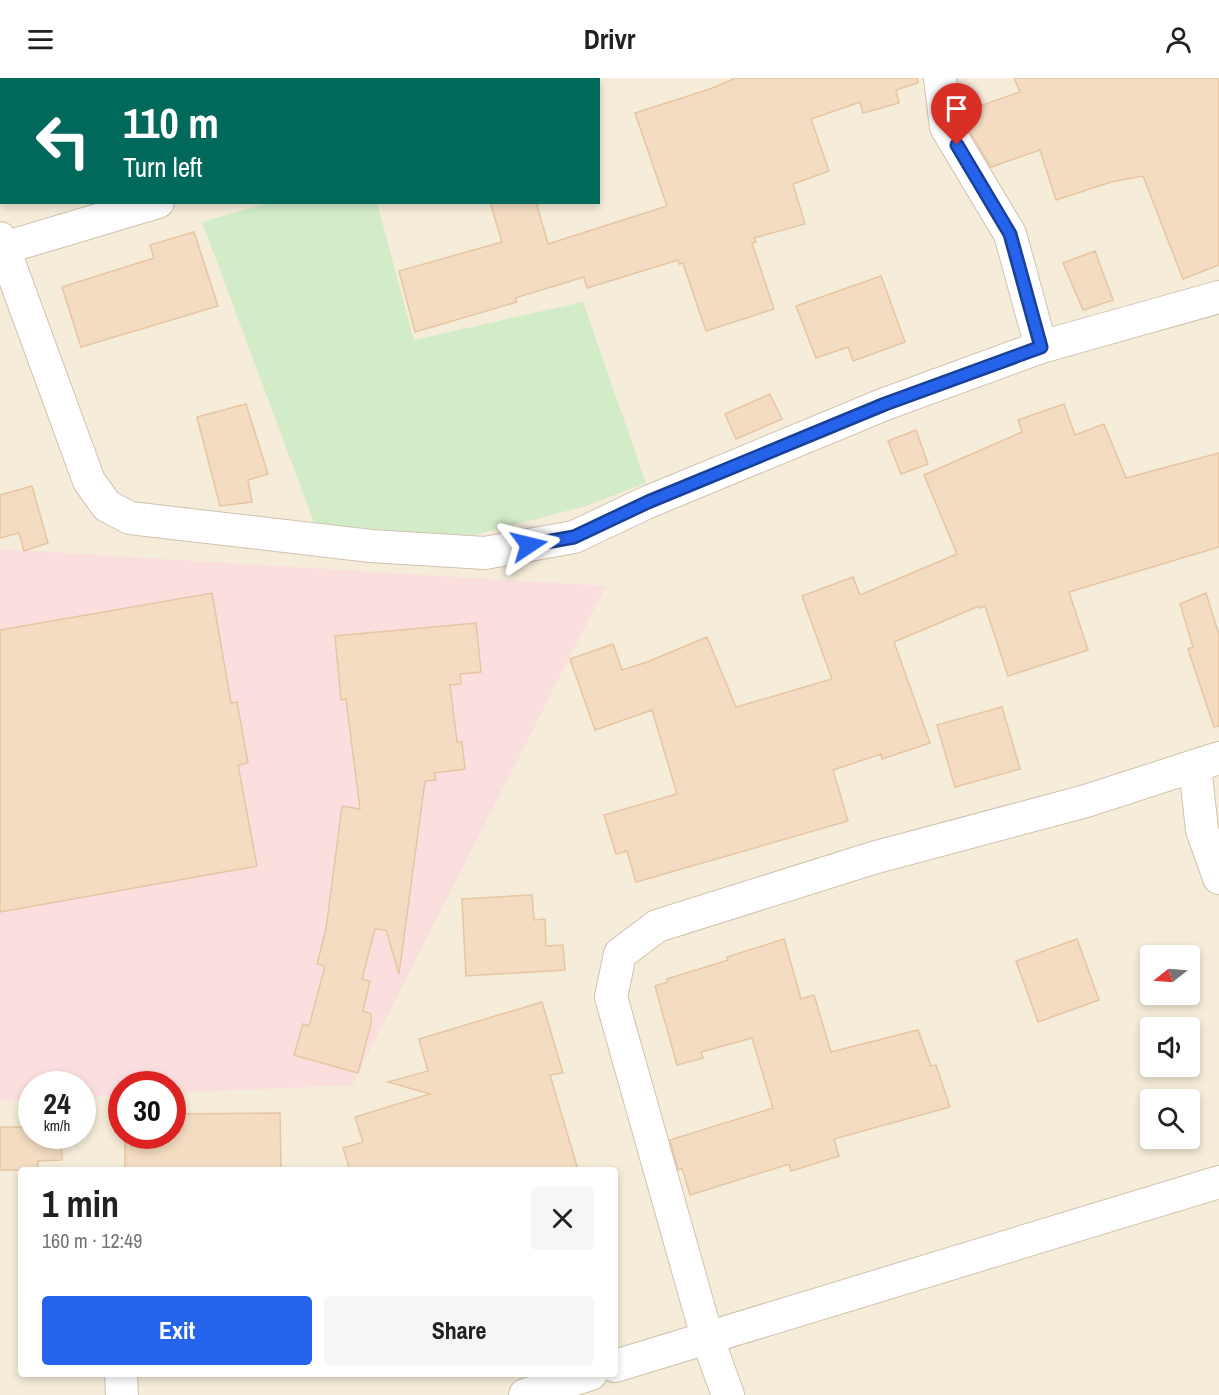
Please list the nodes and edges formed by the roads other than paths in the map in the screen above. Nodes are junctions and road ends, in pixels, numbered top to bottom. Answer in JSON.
{"nodes":[{"id":1,"x":940,"y":78,"type":"edge"},
{"id":2,"x":150,"y":204,"type":"edge"},
{"id":3,"x":2,"y":243,"type":"edge"},
{"id":4,"x":1219,"y":297,"type":"edge"},
{"id":5,"x":1041,"y":347,"type":"junction"},
{"id":6,"x":1207,"y":762,"type":"edge"},
{"id":7,"x":1219,"y":878,"type":"edge"},
{"id":8,"x":1219,"y":1182,"type":"edge"},
{"id":9,"x":707,"y":1337,"type":"junction"},
{"id":10,"x":618,"y":1365,"type":"edge"},
{"id":11,"x":121,"y":1377,"type":"edge"},
{"id":12,"x":582,"y":1377,"type":"edge"},
{"id":13,"x":122,"y":1395,"type":"edge"},
{"id":14,"x":525,"y":1395,"type":"edge"},
{"id":15,"x":728,"y":1395,"type":"edge"}],
"edges":[{"from":1,"to":5,"type":"street"},
{"from":2,"to":3,"type":"street"},
{"from":3,"to":5,"type":"street"},
{"from":4,"to":5,"type":"street"},
{"from":6,"to":7,"type":"street"},
{"from":6,"to":9,"type":"street"},
{"from":8,"to":9,"type":"street"},
{"from":9,"to":10,"type":"street"},
{"from":9,"to":15,"type":"street"},
{"from":11,"to":13,"type":"street"},
{"from":12,"to":14,"type":"street"}]}
